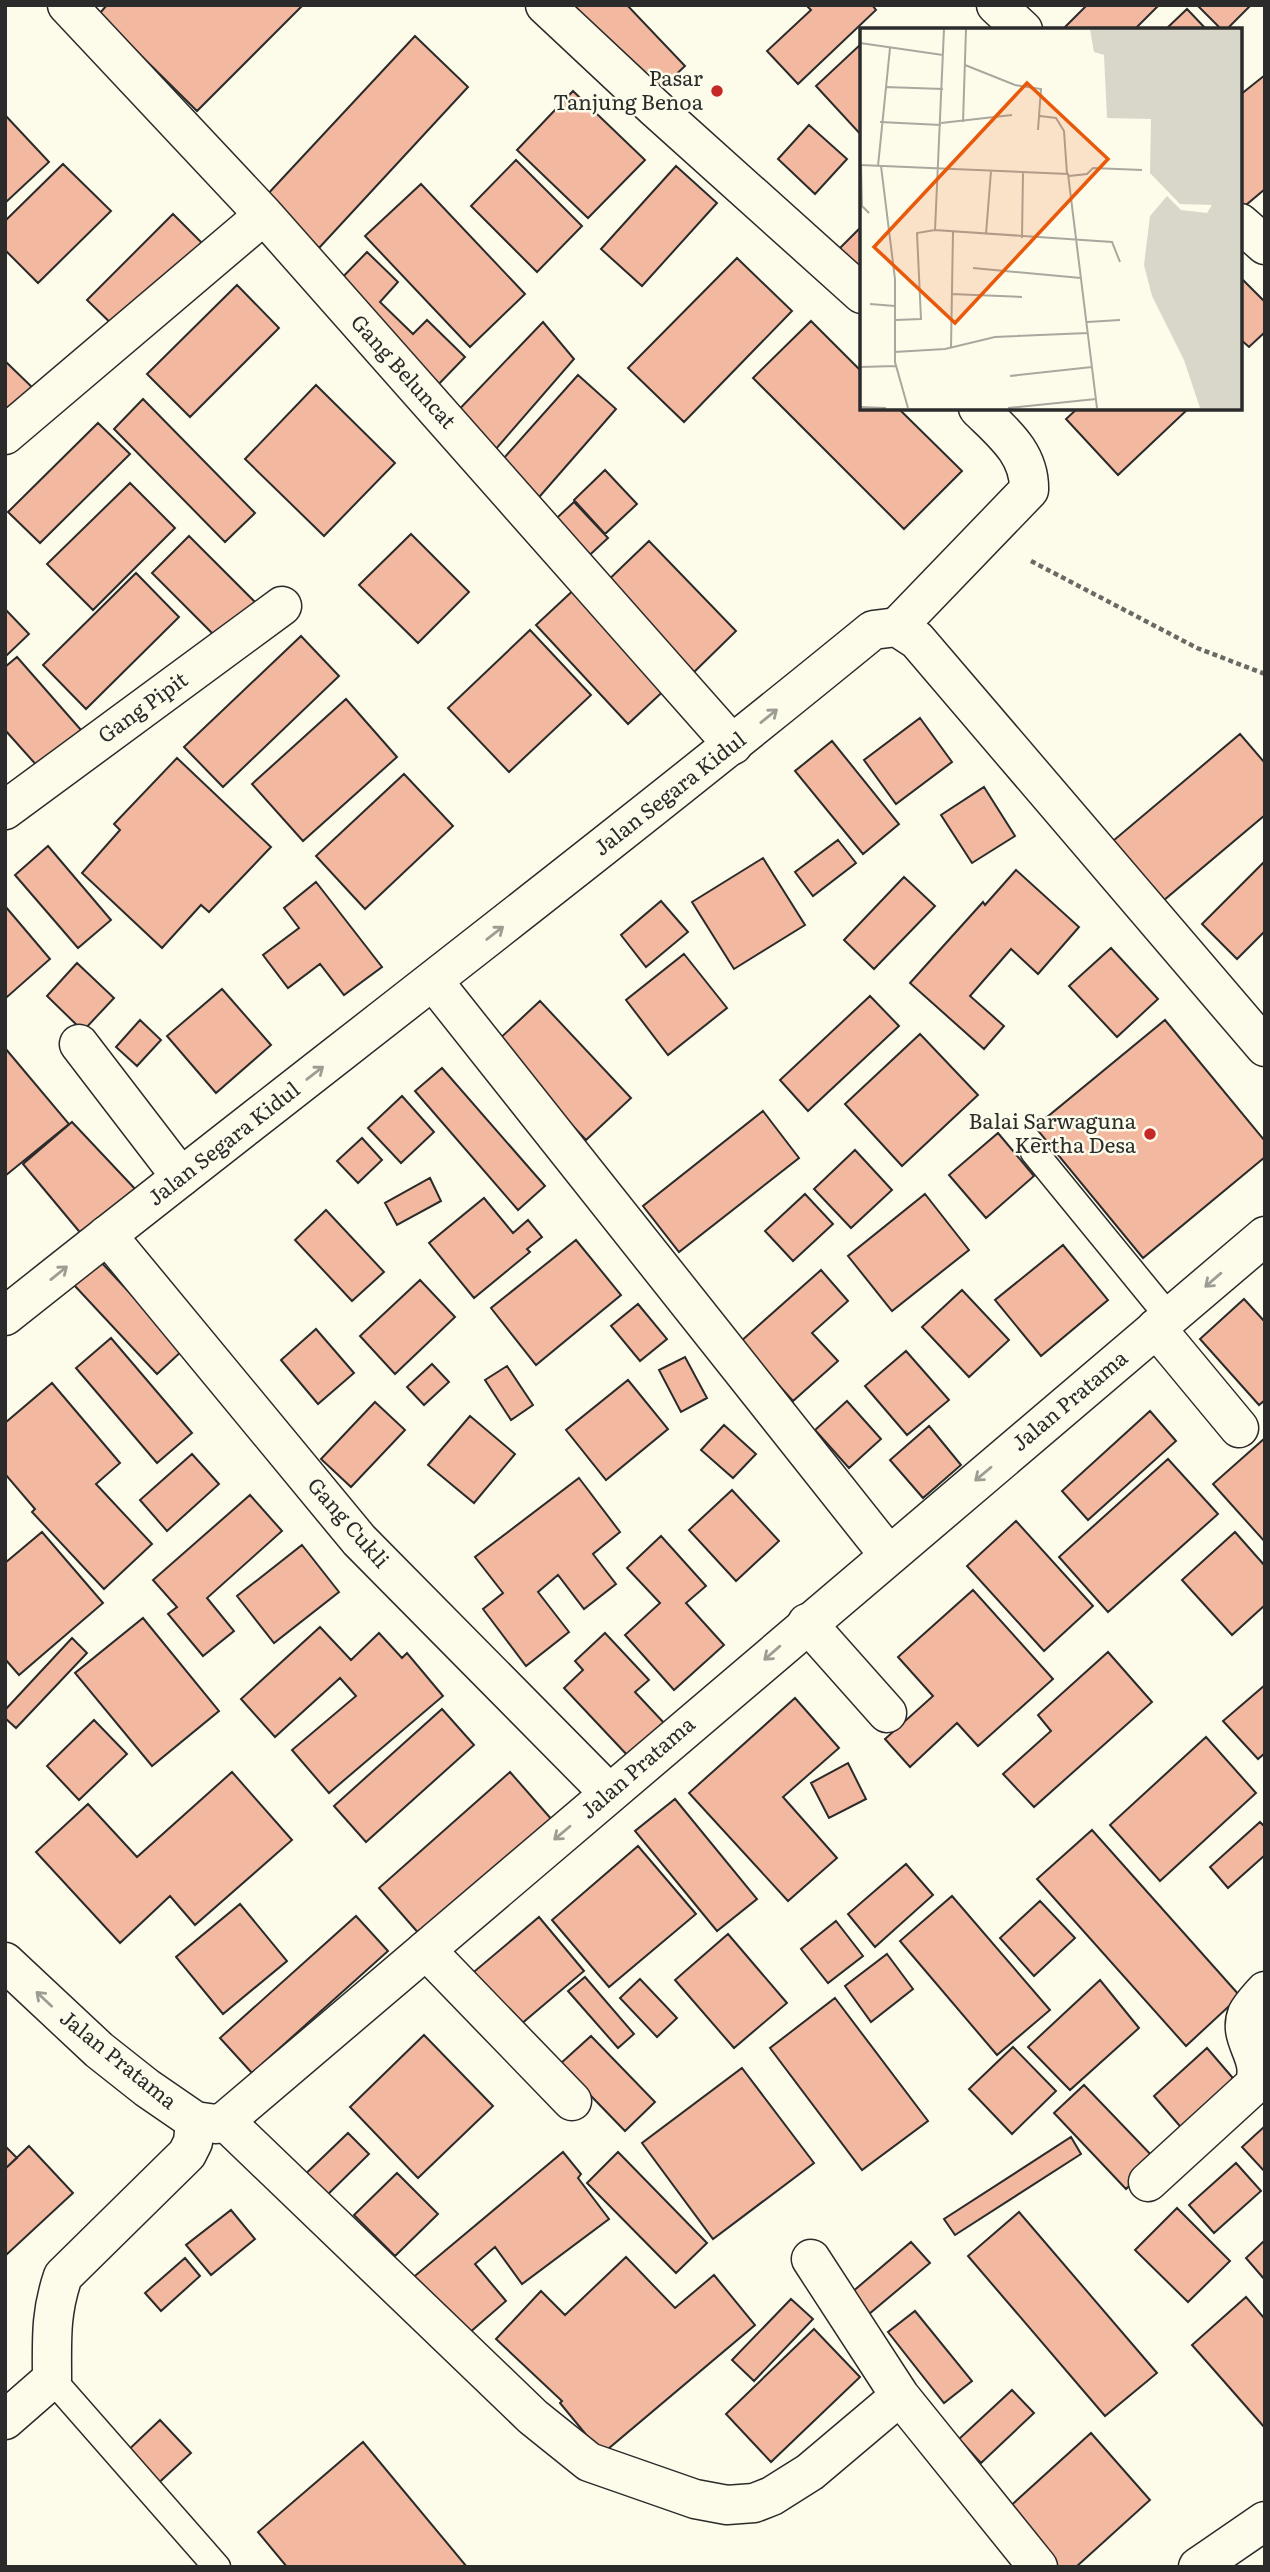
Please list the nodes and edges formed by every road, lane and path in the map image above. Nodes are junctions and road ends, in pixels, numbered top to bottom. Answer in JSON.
{"nodes":[{"id":1,"x":67,"y":5,"type":"edge"},
{"id":2,"x":545,"y":5,"type":"edge"},
{"id":3,"x":996,"y":5,"type":"edge"},
{"id":4,"x":1021,"y":28,"type":"edge"},
{"id":5,"x":264,"y":215,"type":"junction"},
{"id":6,"x":1242,"y":225,"type":"edge"},
{"id":7,"x":1265,"y":245,"type":"edge"},
{"id":8,"x":860,"y":293,"type":"edge"},
{"id":9,"x":980,"y":410,"type":"edge"},
{"id":10,"x":5,"y":435,"type":"edge"},
{"id":11,"x":984,"y":536,"type":"junction"},
{"id":12,"x":282,"y":606,"type":"dead end"},
{"id":13,"x":897,"y":627,"type":"junction"},
{"id":14,"x":1265,"y":674,"type":"edge"},
{"id":15,"x":733,"y":745,"type":"junction"},
{"id":16,"x":5,"y":810,"type":"edge"},
{"id":17,"x":434,"y":982,"type":"junction"},
{"id":18,"x":79,"y":1044,"type":"dead end"},
{"id":19,"x":1265,"y":1047,"type":"edge"},
{"id":20,"x":1034,"y":1152,"type":"dead end"},
{"id":21,"x":181,"y":1177,"type":"junction"},
{"id":22,"x":107,"y":1235,"type":"junction"},
{"id":23,"x":1261,"y":1241,"type":"edge"},
{"id":24,"x":5,"y":1316,"type":"edge"},
{"id":25,"x":1163,"y":1323,"type":"junction"},
{"id":26,"x":1239,"y":1428,"type":"dead end"},
{"id":27,"x":888,"y":1554,"type":"junction"},
{"id":28,"x":807,"y":1623,"type":"junction"},
{"id":29,"x":887,"y":1713,"type":"dead end"},
{"id":30,"x":610,"y":1793,"type":"junction"},
{"id":31,"x":426,"y":1950,"type":"junction"},
{"id":32,"x":5,"y":1962,"type":"edge"},
{"id":33,"x":1265,"y":1992,"type":"edge"},
{"id":34,"x":572,"y":2101,"type":"dead end"},
{"id":35,"x":210,"y":2121,"type":"junction"},
{"id":36,"x":1149,"y":2182,"type":"dead end"},
{"id":37,"x":811,"y":2259,"type":"dead end"},
{"id":38,"x":52,"y":2379,"type":"junction"},
{"id":39,"x":900,"y":2396,"type":"junction"},
{"id":40,"x":5,"y":2420,"type":"edge"},
{"id":41,"x":1265,"y":2522,"type":"edge"},
{"id":42,"x":217,"y":2567,"type":"edge"},
{"id":43,"x":1038,"y":2567,"type":"edge"},
{"id":44,"x":1198,"y":2567,"type":"edge"}],
"edges":[{"from":1,"to":5,"type":"street","name":"Gang Beluncat"},
{"from":2,"to":8,"type":"street"},
{"from":3,"to":4,"type":"street"},
{"from":5,"to":10,"type":"street"},
{"from":5,"to":15,"type":"street","name":"Gang Beluncat"},
{"from":6,"to":7,"type":"street"},
{"from":9,"to":11,"type":"street"},
{"from":11,"to":13,"type":"street"},
{"from":11,"to":14,"type":"path"},
{"from":12,"to":16,"type":"street","name":"Gang Pipit"},
{"from":15,"to":13,"type":"street","name":"Jalan Segara Kidul","one_way":true},
{"from":13,"to":19,"type":"street"},
{"from":17,"to":15,"type":"street","name":"Jalan Segara Kidul","one_way":true},
{"from":21,"to":17,"type":"street","name":"Jalan Segara Kidul","one_way":true},
{"from":17,"to":27,"type":"street"},
{"from":18,"to":21,"type":"street"},
{"from":20,"to":25,"type":"lane"},
{"from":21,"to":22,"type":"street","name":"Jalan Segara Kidul"},
{"from":24,"to":22,"type":"street","name":"Jalan Segara Kidul","one_way":true},
{"from":22,"to":30,"type":"street","name":"Gang Cukli"},
{"from":23,"to":25,"type":"street","name":"Jalan Pratama","one_way":true},
{"from":25,"to":26,"type":"street"},
{"from":25,"to":27,"type":"street","name":"Jalan Pratama","one_way":true},
{"from":27,"to":28,"type":"street","name":"Jalan Pratama"},
{"from":28,"to":29,"type":"street"},
{"from":28,"to":30,"type":"street","name":"Jalan Pratama","one_way":true},
{"from":30,"to":31,"type":"street","name":"Jalan Pratama","one_way":true},
{"from":31,"to":34,"type":"street"},
{"from":31,"to":35,"type":"street","name":"Jalan Pratama"},
{"from":35,"to":32,"type":"street","name":"Jalan Pratama","one_way":true},
{"from":33,"to":36,"type":"street"},
{"from":35,"to":38,"type":"street"},
{"from":35,"to":39,"type":"street"},
{"from":37,"to":39,"type":"street"},
{"from":38,"to":40,"type":"street"},
{"from":38,"to":42,"type":"lane"},
{"from":39,"to":43,"type":"street"},
{"from":41,"to":44,"type":"street"}]}
